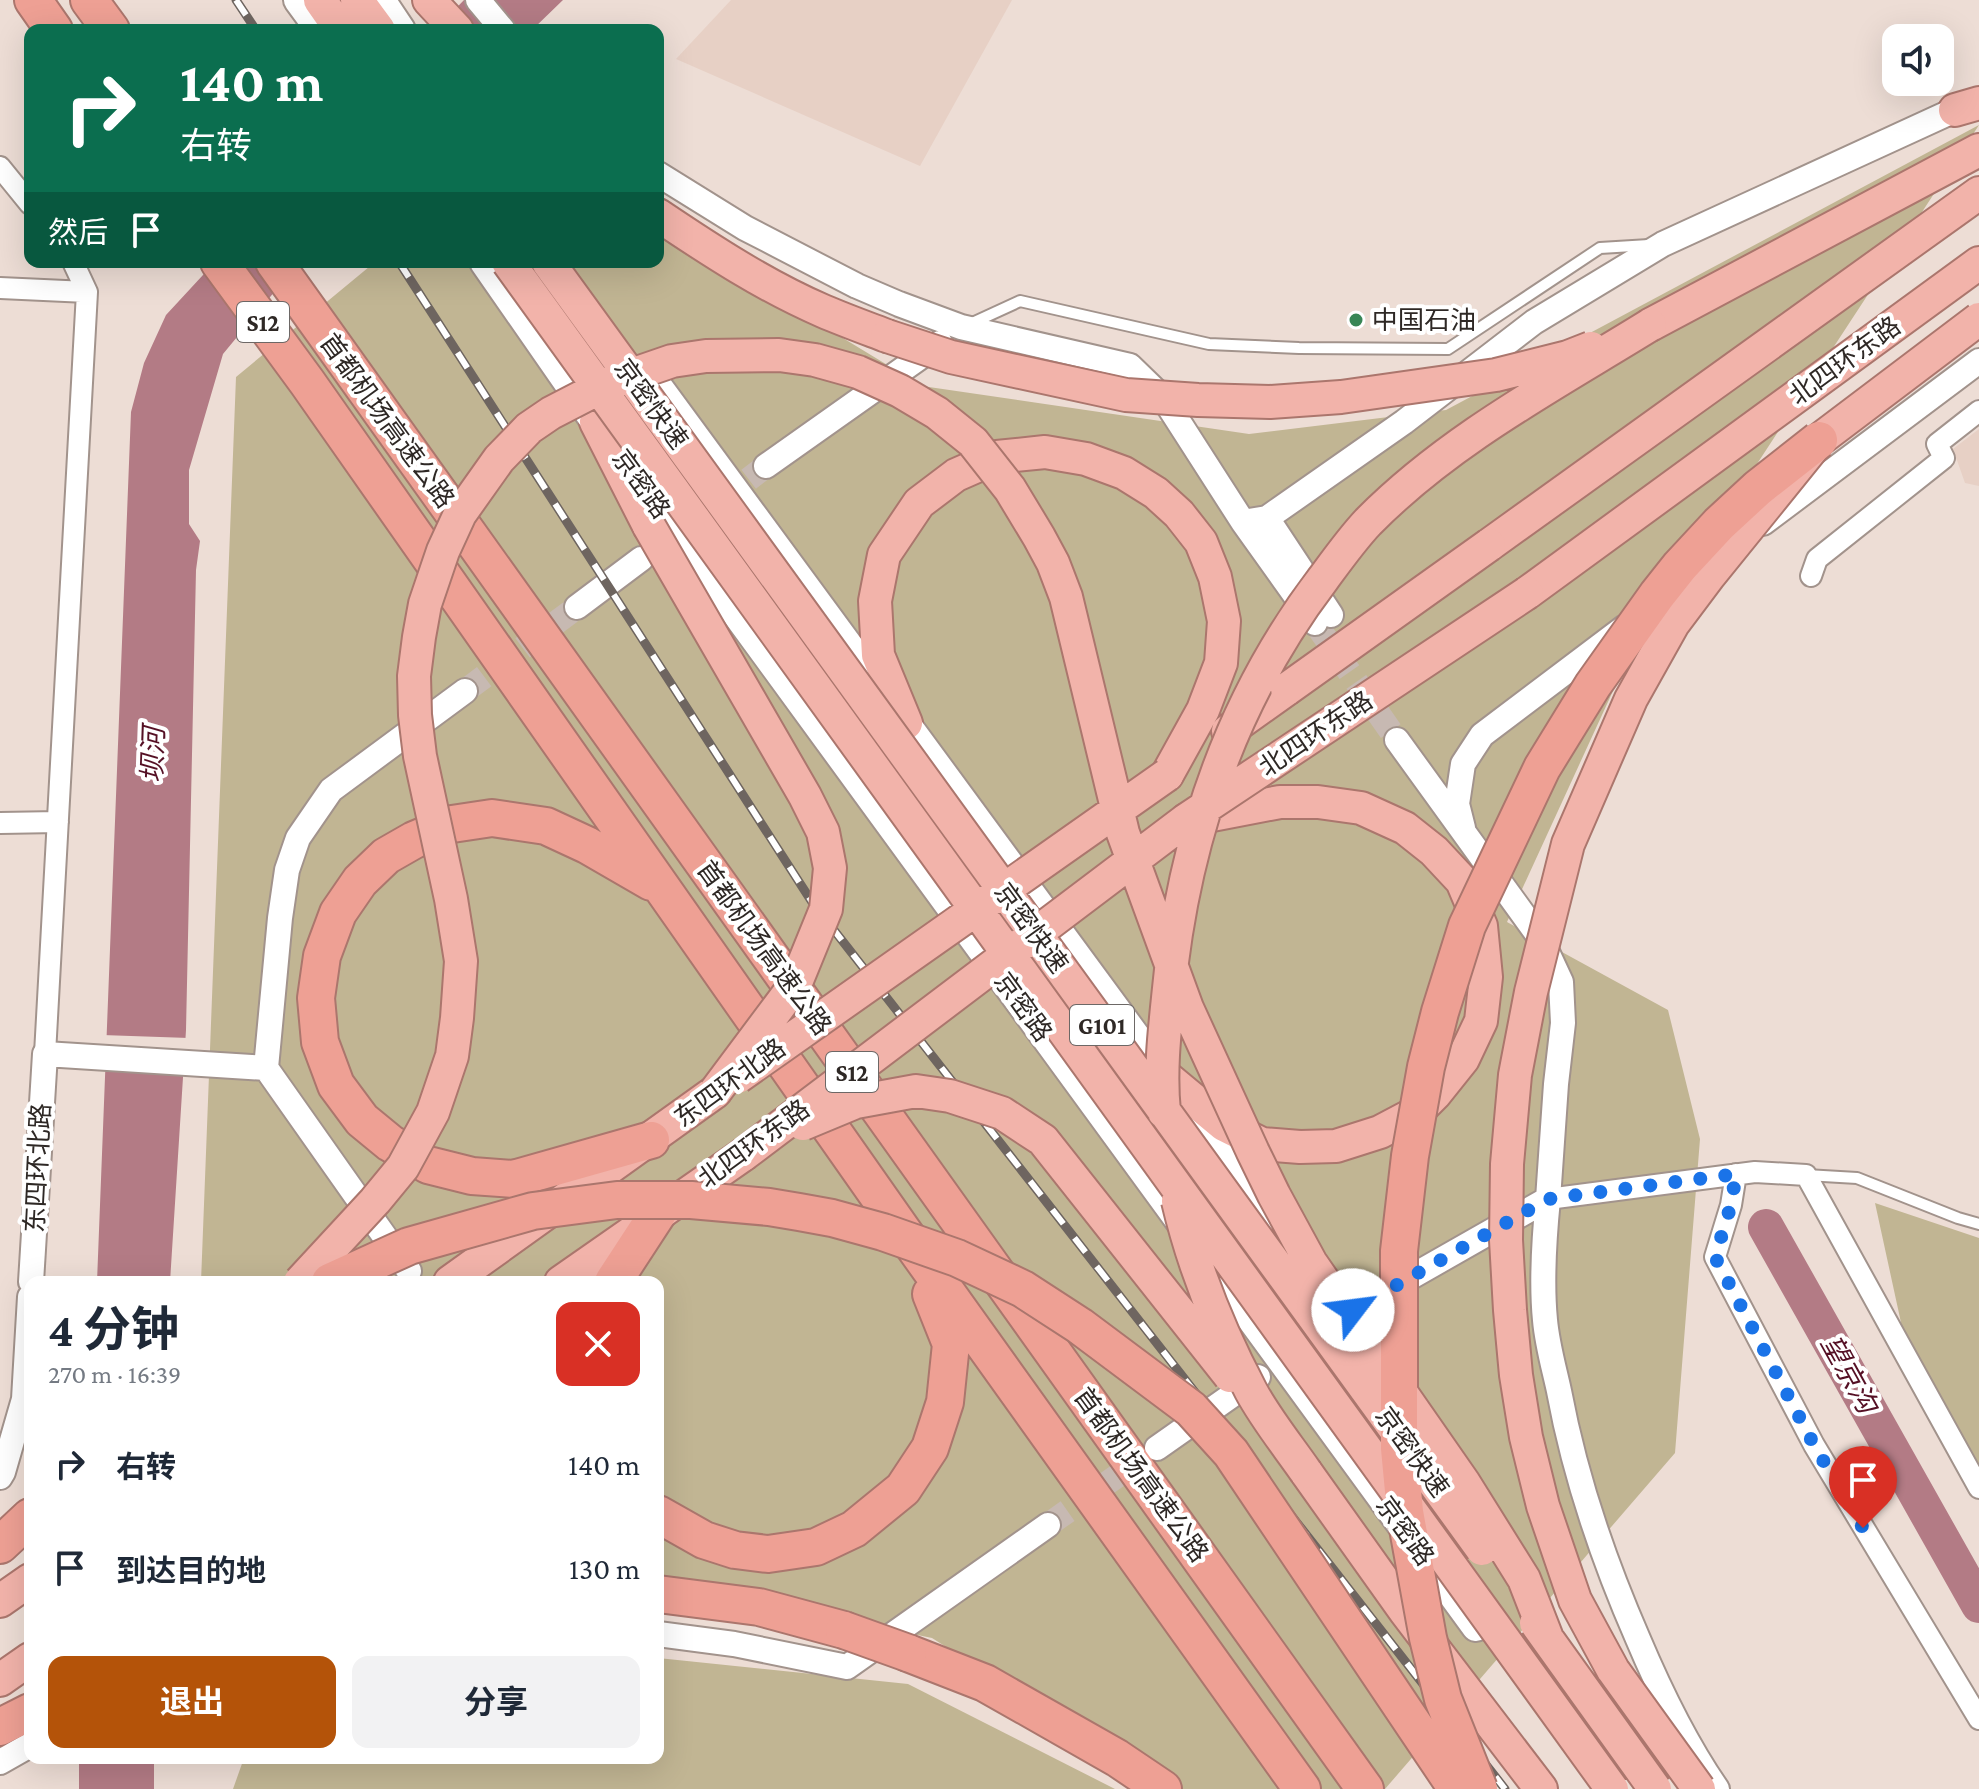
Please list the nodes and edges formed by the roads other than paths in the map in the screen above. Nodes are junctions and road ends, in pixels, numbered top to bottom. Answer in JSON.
{"nodes":[{"id":1,"x":33,"y":0,"type":"edge"},
{"id":2,"x":89,"y":0,"type":"edge"},
{"id":3,"x":298,"y":0,"type":"edge"},
{"id":4,"x":320,"y":0,"type":"edge"},
{"id":5,"x":357,"y":0,"type":"edge"},
{"id":6,"x":429,"y":0,"type":"edge"},
{"id":7,"x":478,"y":0,"type":"edge"},
{"id":8,"x":388,"y":20,"type":"edge"},
{"id":9,"x":50,"y":24,"type":"edge"},
{"id":10,"x":107,"y":24,"type":"edge"},
{"id":11,"x":316,"y":24,"type":"edge"},
{"id":12,"x":337,"y":24,"type":"edge"},
{"id":13,"x":451,"y":24,"type":"edge"},
{"id":14,"x":498,"y":24,"type":"edge"},
{"id":15,"x":1971,"y":104,"type":"edge"},
{"id":16,"x":1979,"y":150,"type":"edge"},
{"id":17,"x":0,"y":167,"type":"edge"},
{"id":18,"x":664,"y":178,"type":"edge"},
{"id":19,"x":1979,"y":193,"type":"edge"},
{"id":20,"x":24,"y":197,"type":"edge"},
{"id":21,"x":664,"y":219,"type":"edge"},
{"id":22,"x":1663,"y":244,"type":"junction"},
{"id":23,"x":1979,"y":263,"type":"edge"},
{"id":24,"x":76,"y":268,"type":"edge"},
{"id":25,"x":223,"y":268,"type":"edge"},
{"id":26,"x":278,"y":268,"type":"edge"},
{"id":27,"x":488,"y":268,"type":"edge"},
{"id":28,"x":512,"y":268,"type":"edge"},
{"id":29,"x":552,"y":268,"type":"edge"},
{"id":30,"x":570,"y":268,"type":"edge"},
{"id":31,"x":0,"y":288,"type":"edge"},
{"id":32,"x":87,"y":292,"type":"junction"},
{"id":33,"x":1979,"y":319,"type":"edge"},
{"id":34,"x":1650,"y":325,"type":"junction"},
{"id":35,"x":961,"y":327,"type":"junction"},
{"id":36,"x":1979,"y":361,"type":"edge"},
{"id":37,"x":1979,"y":411,"type":"edge"},
{"id":38,"x":596,"y":422,"type":"junction"},
{"id":39,"x":1819,"y":440,"type":"junction"},
{"id":40,"x":766,"y":466,"type":"tunnel mouth"},
{"id":41,"x":1255,"y":520,"type":"junction"},
{"id":42,"x":641,"y":559,"type":"dead end"},
{"id":43,"x":1811,"y":576,"type":"dead end"},
{"id":44,"x":577,"y":607,"type":"tunnel mouth"},
{"id":45,"x":1323,"y":619,"type":"tunnel mouth"},
{"id":46,"x":465,"y":691,"type":"tunnel mouth"},
{"id":47,"x":906,"y":723,"type":"junction"},
{"id":48,"x":1463,"y":764,"type":"junction"},
{"id":49,"x":1167,"y":775,"type":"junction"},
{"id":50,"x":1186,"y":820,"type":"junction"},
{"id":51,"x":58,"y":822,"type":"junction"},
{"id":52,"x":0,"y":823,"type":"edge"},
{"id":53,"x":1465,"y":835,"type":"junction"},
{"id":54,"x":662,"y":888,"type":"junction"},
{"id":55,"x":45,"y":1054,"type":"junction"},
{"id":56,"x":266,"y":1068,"type":"junction"},
{"id":57,"x":1165,"y":1076,"type":"junction"},
{"id":58,"x":715,"y":1092,"type":"junction"},
{"id":59,"x":651,"y":1140,"type":"junction"},
{"id":60,"x":743,"y":1155,"type":"junction"},
{"id":61,"x":1736,"y":1174,"type":"junction"},
{"id":62,"x":1806,"y":1175,"type":"junction"},
{"id":63,"x":1548,"y":1199,"type":"junction"},
{"id":64,"x":658,"y":1213,"type":"junction"},
{"id":65,"x":1979,"y":1224,"type":"edge"},
{"id":66,"x":907,"y":1237,"type":"junction"},
{"id":67,"x":409,"y":1271,"type":"dead end"},
{"id":68,"x":31,"y":1276,"type":"edge"},
{"id":69,"x":306,"y":1276,"type":"edge"},
{"id":70,"x":343,"y":1276,"type":"edge"},
{"id":71,"x":458,"y":1276,"type":"edge"},
{"id":72,"x":569,"y":1276,"type":"edge"},
{"id":73,"x":617,"y":1276,"type":"edge"},
{"id":74,"x":1353,"y":1310,"type":"dead end"},
{"id":75,"x":1258,"y":1377,"type":"dead end"},
{"id":76,"x":24,"y":1399,"type":"edge"},
{"id":77,"x":1157,"y":1448,"type":"tunnel mouth"},
{"id":78,"x":1306,"y":1472,"type":"junction"},
{"id":79,"x":0,"y":1477,"type":"edge"},
{"id":80,"x":1979,"y":1488,"type":"edge"},
{"id":81,"x":664,"y":1519,"type":"edge"},
{"id":82,"x":24,"y":1523,"type":"edge"},
{"id":83,"x":1048,"y":1525,"type":"tunnel mouth"},
{"id":84,"x":0,"y":1545,"type":"edge"},
{"id":85,"x":24,"y":1584,"type":"edge"},
{"id":86,"x":0,"y":1601,"type":"edge"},
{"id":87,"x":664,"y":1617,"type":"edge"},
{"id":88,"x":664,"y":1617,"type":"edge"},
{"id":89,"x":1547,"y":1638,"type":"junction"},
{"id":90,"x":24,"y":1663,"type":"edge"},
{"id":91,"x":0,"y":1680,"type":"edge"},
{"id":92,"x":24,"y":1715,"type":"edge"},
{"id":93,"x":1979,"y":1719,"type":"edge"},
{"id":94,"x":0,"y":1727,"type":"edge"},
{"id":95,"x":24,"y":1748,"type":"edge"},
{"id":96,"x":0,"y":1762,"type":"edge"},
{"id":97,"x":1163,"y":1789,"type":"edge"},
{"id":98,"x":1302,"y":1789,"type":"edge"},
{"id":99,"x":1365,"y":1789,"type":"edge"},
{"id":100,"x":1457,"y":1789,"type":"edge"},
{"id":101,"x":1479,"y":1789,"type":"edge"},
{"id":102,"x":1541,"y":1789,"type":"edge"},
{"id":103,"x":1594,"y":1789,"type":"edge"},
{"id":104,"x":1612,"y":1789,"type":"edge"},
{"id":105,"x":1655,"y":1789,"type":"edge"},
{"id":106,"x":1665,"y":1789,"type":"edge"},
{"id":107,"x":1699,"y":1789,"type":"edge"},
{"id":108,"x":1717,"y":1789,"type":"edge"}],
"edges":[{"from":1,"to":9,"type":"highway"},
{"from":2,"to":10,"type":"highway"},
{"from":3,"to":11,"type":"main road"},
{"from":4,"to":12,"type":"highway"},
{"from":5,"to":8,"type":"highway"},
{"from":6,"to":13,"type":"highway"},
{"from":7,"to":14,"type":"street"},
{"from":15,"to":22,"type":"street"},
{"from":16,"to":34,"type":"highway"},
{"from":17,"to":20,"type":"street"},
{"from":18,"to":35,"type":"street"},
{"from":19,"to":49,"type":"highway","name":"北四环东路","bridge":true},
{"from":21,"to":34,"type":"highway","bridge":true},
{"from":22,"to":35,"type":"lane"},
{"from":22,"to":41,"type":"street"},
{"from":23,"to":50,"type":"highway","name":"北四环东路","bridge":true},
{"from":24,"to":32,"type":"street"},
{"from":25,"to":54,"type":"highway","name":"首都机场高速公路","number":"S12"},
{"from":26,"to":99,"type":"highway","name":"首都机场高速公路","number":"S12"},
{"from":27,"to":38,"type":"main road","name":"京密路","number":"G101"},
{"from":28,"to":104,"type":"highway","name":"京密快速","number":"G101","bridge":true},
{"from":29,"to":89,"type":"highway","name":"京密快速","number":"G101","bridge":true},
{"from":30,"to":47,"type":"main road","number":"G101"},
{"from":31,"to":32,"type":"street"},
{"from":32,"to":51,"type":"street"},
{"from":33,"to":39,"type":"highway","bridge":true},
{"from":34,"to":78,"type":"highway","bridge":true},
{"from":35,"to":40,"type":"street"},
{"from":35,"to":41,"type":"street"},
{"from":36,"to":48,"type":"street"},
{"from":37,"to":43,"type":"street"},
{"from":38,"to":58,"type":"highway","bridge":true},
{"from":38,"to":103,"type":"main road","name":"京密路","number":"G101"},
{"from":39,"to":101,"type":"highway","bridge":true},
{"from":39,"to":107,"type":"highway","bridge":true},
{"from":41,"to":45,"type":"street"},
{"from":42,"to":44,"type":"street"},
{"from":46,"to":56,"type":"street"},
{"from":47,"to":49,"type":"highway"},
{"from":47,"to":57,"type":"main road","number":"G101"},
{"from":48,"to":53,"type":"street"},
{"from":48,"to":53,"type":"street"},
{"from":49,"to":58,"type":"highway","name":"东四环北路","bridge":true},
{"from":50,"to":57,"type":"highway","bridge":true},
{"from":50,"to":60,"type":"highway","name":"北四环东路","bridge":true},
{"from":51,"to":52,"type":"street"},
{"from":51,"to":55,"type":"street"},
{"from":53,"to":63,"type":"street"},
{"from":54,"to":59,"type":"highway"},
{"from":54,"to":66,"type":"highway","name":"首都机场高速公路","number":"S12"},
{"from":55,"to":56,"type":"street"},
{"from":55,"to":68,"type":"street","name":"东四环北路"},
{"from":56,"to":67,"type":"street"},
{"from":57,"to":106,"type":"main road","number":"G101"},
{"from":58,"to":59,"type":"highway","name":"东四环北路"},
{"from":59,"to":71,"type":"highway","name":"东四环北路","bridge":true},
{"from":60,"to":64,"type":"highway","name":"北四环东路","bridge":true},
{"from":60,"to":78,"type":"highway","bridge":true},
{"from":61,"to":62,"type":"street"},
{"from":61,"to":63,"type":"street"},
{"from":61,"to":93,"type":"street"},
{"from":62,"to":65,"type":"lane"},
{"from":62,"to":80,"type":"street"},
{"from":63,"to":74,"type":"street"},
{"from":63,"to":108,"type":"street"},
{"from":64,"to":72,"type":"highway"},
{"from":64,"to":73,"type":"highway"},
{"from":66,"to":81,"type":"highway"},
{"from":66,"to":98,"type":"highway","name":"首都机场高速公路","number":"S12"},
{"from":69,"to":89,"type":"highway","bridge":true},
{"from":70,"to":100,"type":"highway","bridge":true},
{"from":75,"to":77,"type":"street"},
{"from":76,"to":79,"type":"street"},
{"from":78,"to":102,"type":"highway"},
{"from":82,"to":84,"type":"highway"},
{"from":83,"to":87,"type":"street"},
{"from":85,"to":86,"type":"highway"},
{"from":88,"to":97,"type":"highway","bridge":true},
{"from":89,"to":105,"type":"highway","name":"京密快速","number":"G101","bridge":true},
{"from":90,"to":91,"type":"highway"},
{"from":92,"to":94,"type":"highway"},
{"from":95,"to":96,"type":"street"}]}
